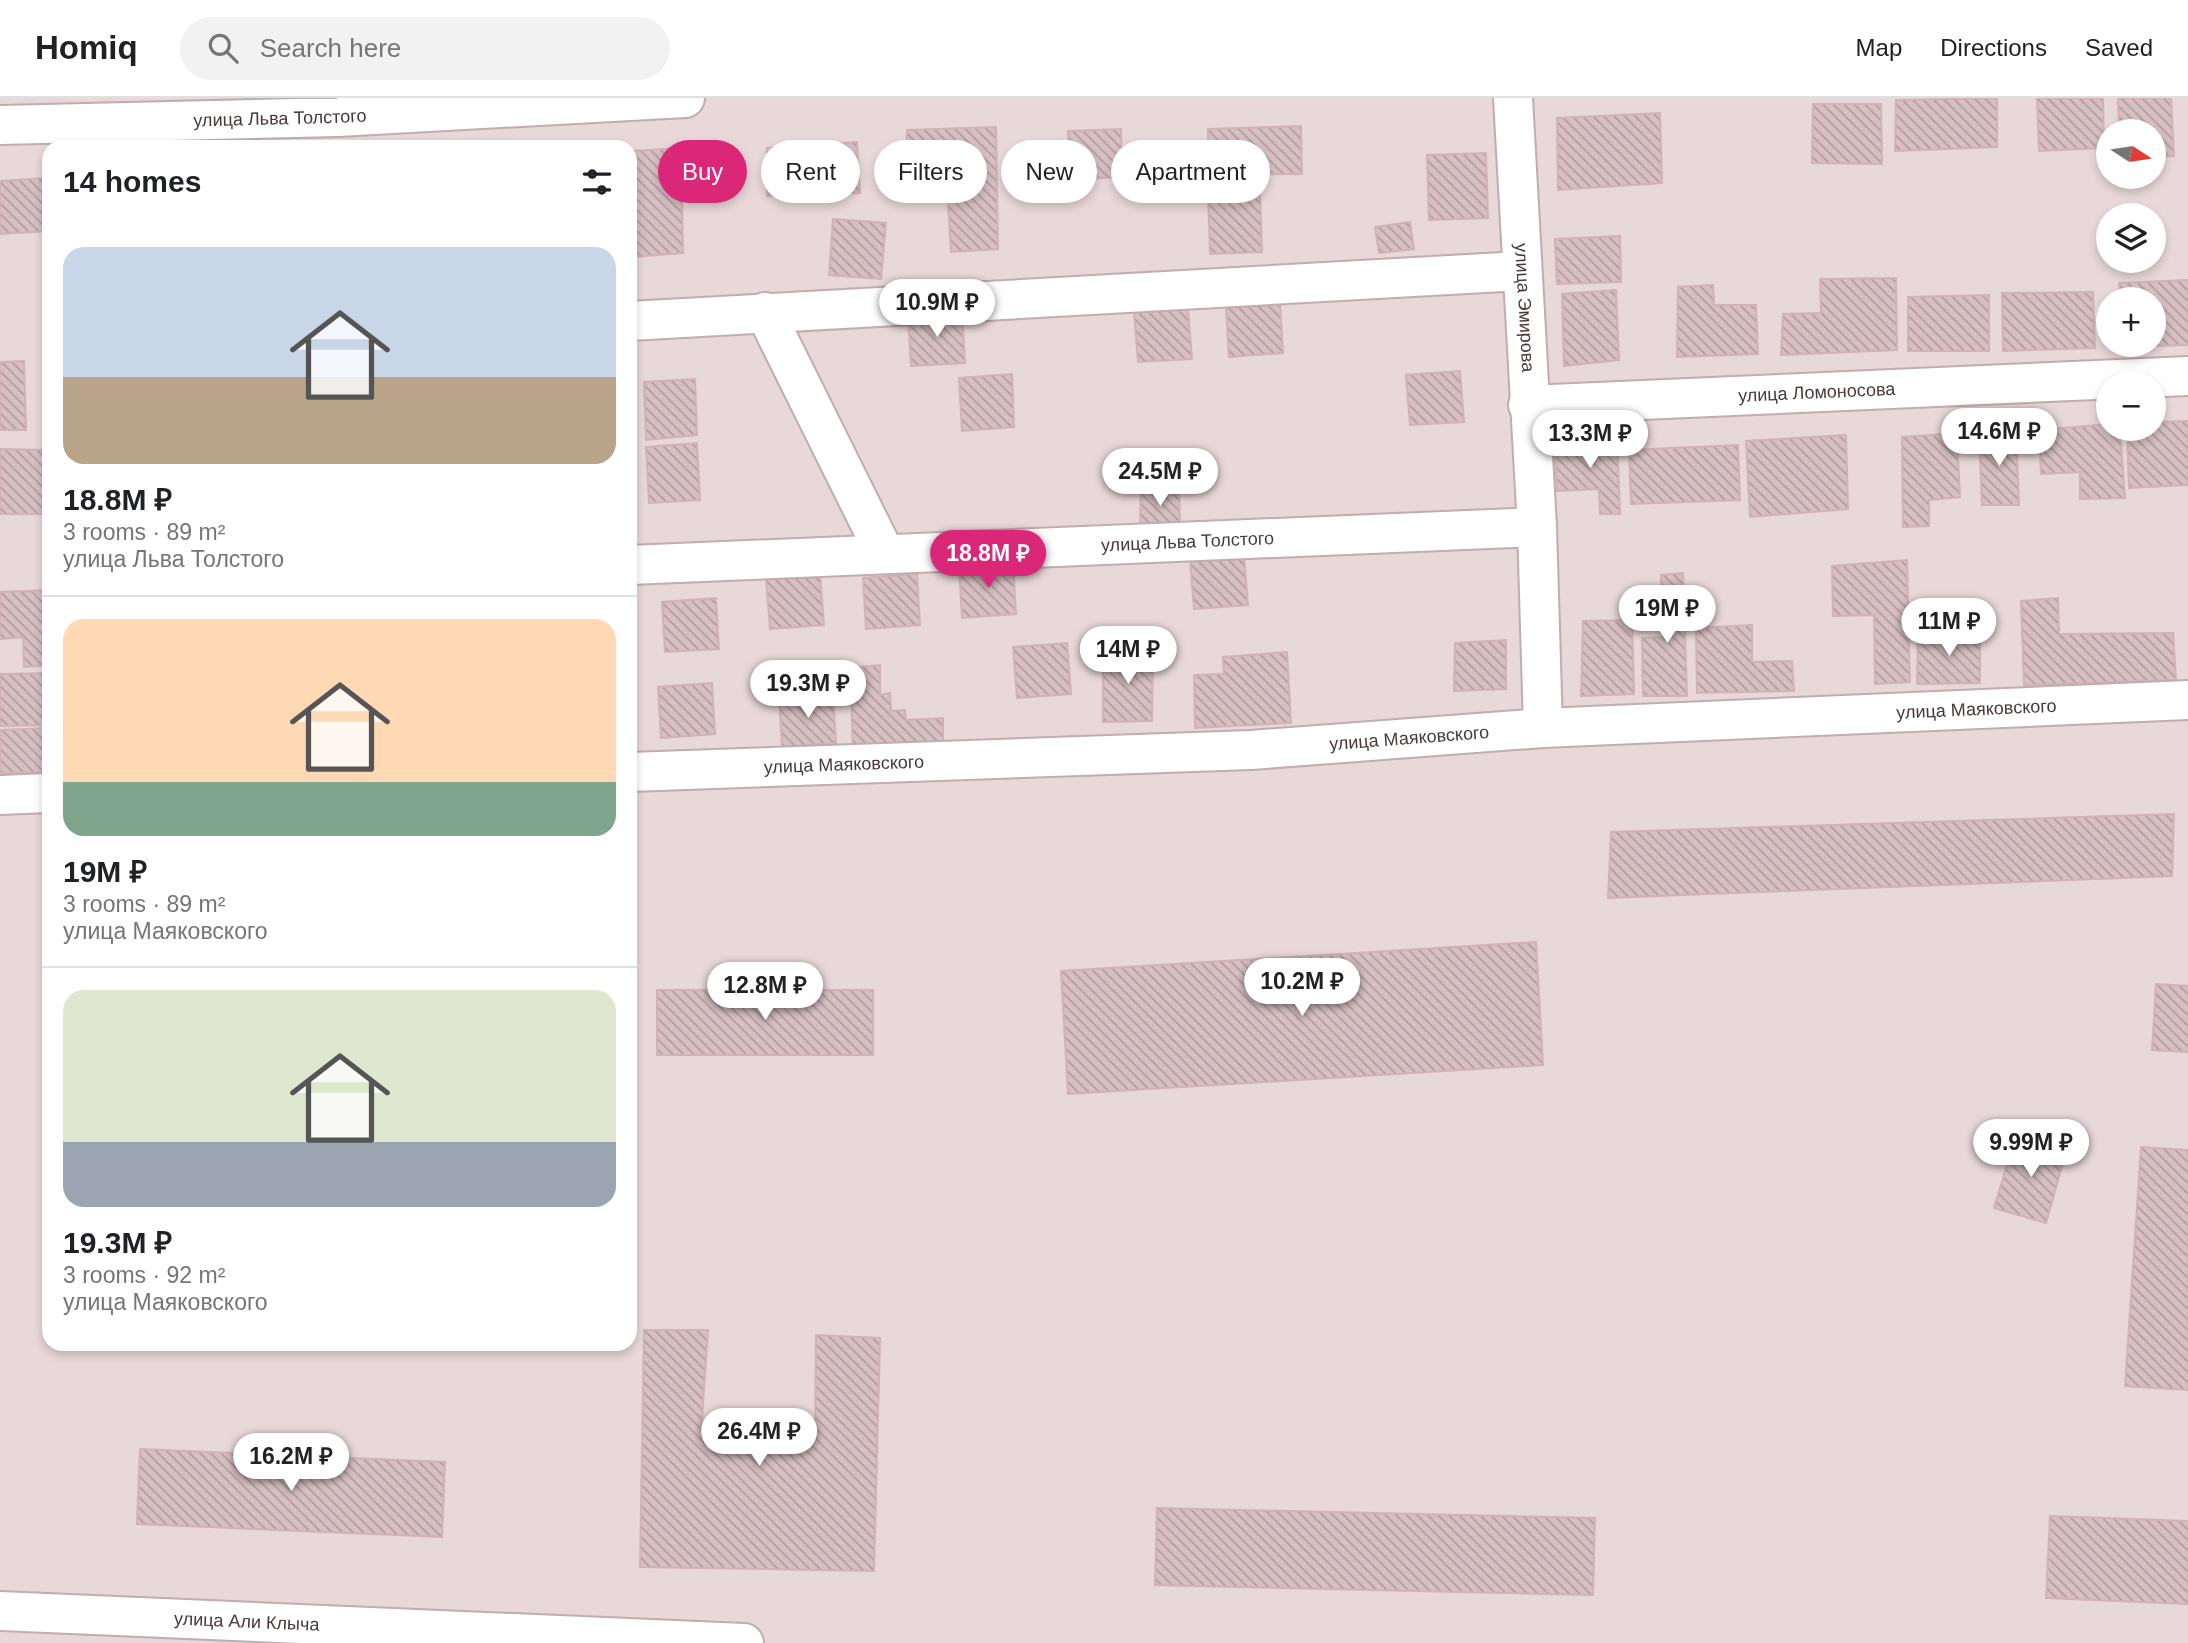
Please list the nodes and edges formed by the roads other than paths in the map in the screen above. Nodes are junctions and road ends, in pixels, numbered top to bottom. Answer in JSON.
{"nodes":[{"id":1,"x":685,"y":98,"type":"edge"},
{"id":2,"x":1513,"y":98,"type":"edge"},
{"id":3,"x":338,"y":121,"type":"edge"},
{"id":4,"x":0,"y":125,"type":"edge"},
{"id":5,"x":1521,"y":271,"type":"junction"},
{"id":6,"x":765,"y":312,"type":"junction"},
{"id":7,"x":637,"y":321,"type":"edge"},
{"id":8,"x":2188,"y":376,"type":"edge"},
{"id":9,"x":1528,"y":405,"type":"junction"},
{"id":10,"x":1537,"y":527,"type":"junction"},
{"id":11,"x":885,"y":554,"type":"junction"},
{"id":12,"x":637,"y":565,"type":"edge"},
{"id":13,"x":2188,"y":700,"type":"edge"},
{"id":14,"x":1543,"y":728,"type":"junction"},
{"id":15,"x":637,"y":772,"type":"edge"},
{"id":16,"x":42,"y":793,"type":"edge"},
{"id":17,"x":0,"y":795,"type":"edge"},
{"id":18,"x":0,"y":1611,"type":"edge"},
{"id":19,"x":486,"y":1638,"type":"edge"},
{"id":20,"x":744,"y":1643,"type":"edge"}],
"edges":[{"from":1,"to":3,"type":"street","name":"улица Льва Толстого"},
{"from":2,"to":5,"type":"street","name":"улица Эмирова"},
{"from":3,"to":4,"type":"street","name":"улица Льва Толстого"},
{"from":5,"to":6,"type":"street"},
{"from":5,"to":9,"type":"street","name":"улица Эмирова"},
{"from":6,"to":7,"type":"street"},
{"from":6,"to":11,"type":"street"},
{"from":8,"to":9,"type":"street","name":"улица Ломоносова"},
{"from":9,"to":10,"type":"street","name":"улица Эмирова"},
{"from":10,"to":11,"type":"street","name":"улица Льва Толстого"},
{"from":10,"to":14,"type":"street","name":"улица Эмирова"},
{"from":11,"to":12,"type":"street","name":"улица Льва Толстого"},
{"from":13,"to":14,"type":"street","name":"улица Маяковского"},
{"from":14,"to":15,"type":"street","name":"улица Маяковского"},
{"from":16,"to":17,"type":"street"},
{"from":18,"to":19,"type":"street","name":"улица Али Клыча"},
{"from":19,"to":20,"type":"street","name":"улица Али Клыча"}]}
